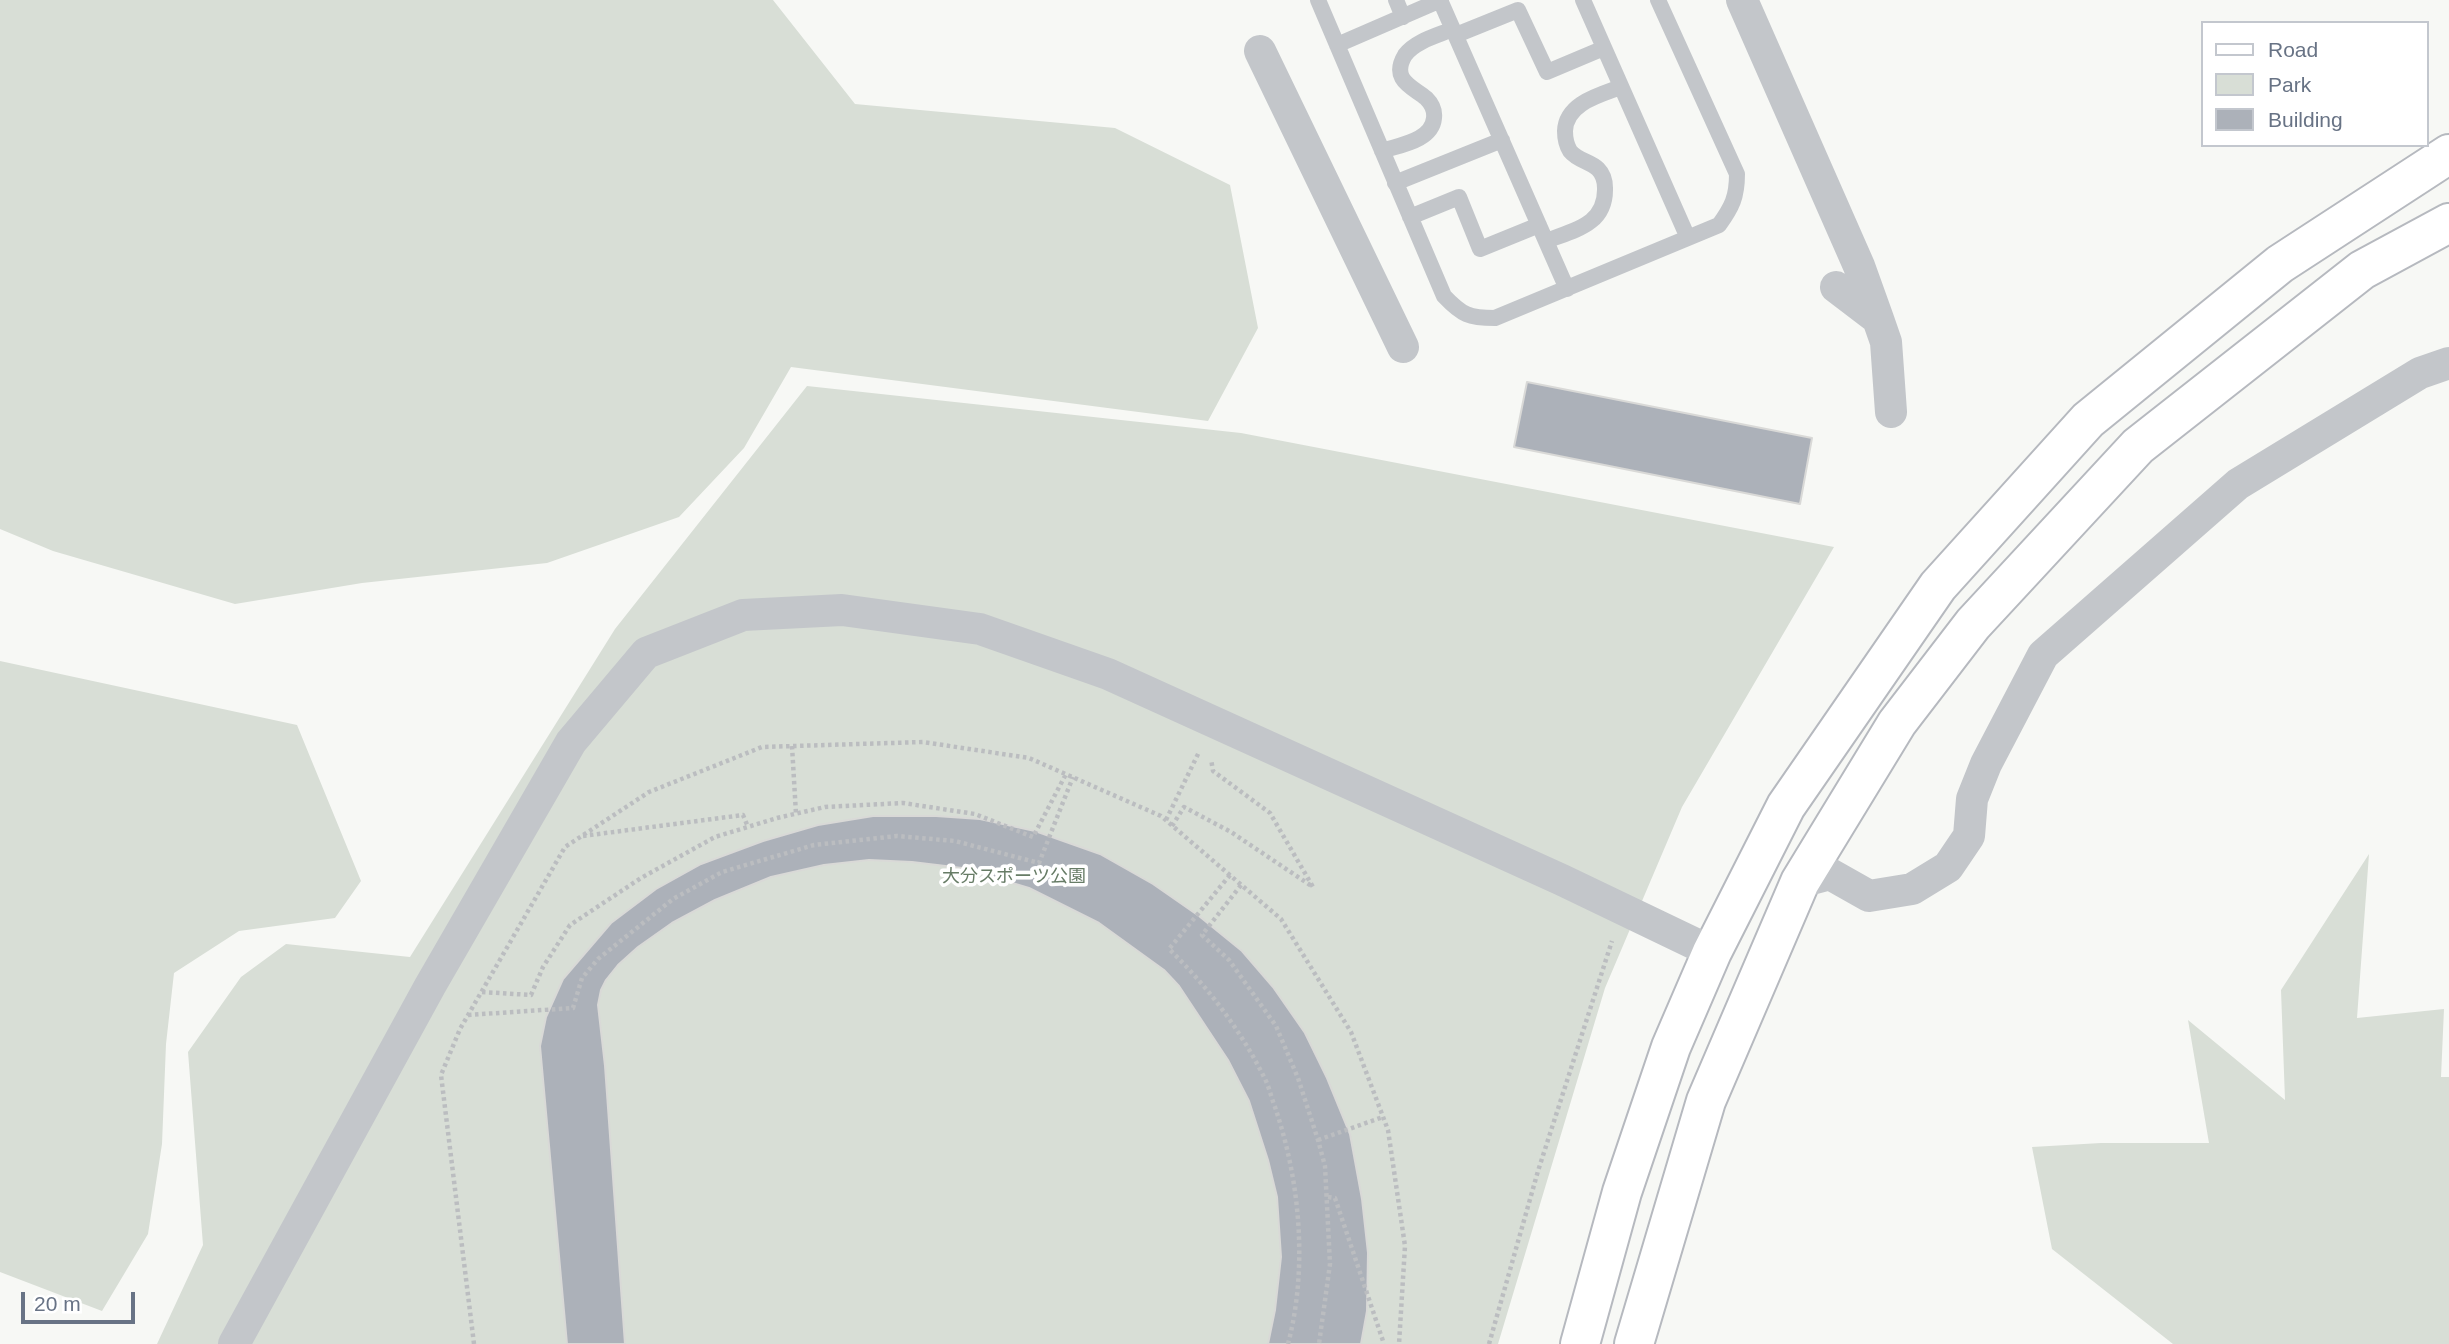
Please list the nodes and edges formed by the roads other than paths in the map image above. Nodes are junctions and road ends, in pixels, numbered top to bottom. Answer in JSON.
{"nodes":[{"id":1,"x":1318,"y":0,"type":"edge"},
{"id":2,"x":1396,"y":0,"type":"edge"},
{"id":3,"x":1441,"y":0,"type":"edge"},
{"id":4,"x":1583,"y":0,"type":"edge"},
{"id":5,"x":1658,"y":0,"type":"edge"},
{"id":6,"x":1742,"y":0,"type":"edge"},
{"id":7,"x":1403,"y":17,"type":"junction"},
{"id":8,"x":1455,"y":32,"type":"junction"},
{"id":9,"x":1337,"y":45,"type":"junction"},
{"id":10,"x":1604,"y":48,"type":"junction"},
{"id":11,"x":1260,"y":51,"type":"dead end"},
{"id":12,"x":1621,"y":87,"type":"junction"},
{"id":13,"x":1502,"y":140,"type":"junction"},
{"id":14,"x":1382,"y":150,"type":"junction"},
{"id":15,"x":2449,"y":154,"type":"edge"},
{"id":16,"x":1395,"y":183,"type":"junction"},
{"id":17,"x":1410,"y":217,"type":"junction"},
{"id":18,"x":2449,"y":223,"type":"edge"},
{"id":19,"x":1539,"y":225,"type":"junction"},
{"id":20,"x":1688,"y":238,"type":"junction"},
{"id":21,"x":1546,"y":241,"type":"junction"},
{"id":22,"x":1836,"y":288,"type":"dead end"},
{"id":23,"x":1567,"y":289,"type":"junction"},
{"id":24,"x":1878,"y":319,"type":"junction"},
{"id":25,"x":1403,"y":347,"type":"dead end"},
{"id":26,"x":2449,"y":363,"type":"edge"},
{"id":27,"x":1891,"y":412,"type":"dead end"},
{"id":28,"x":1800,"y":882,"type":"junction"},
{"id":29,"x":1712,"y":952,"type":"junction"},
{"id":30,"x":234,"y":1344,"type":"edge"},
{"id":31,"x":1580,"y":1344,"type":"edge"},
{"id":32,"x":1634,"y":1344,"type":"edge"}],
"edges":[{"from":1,"to":9,"type":"lane"},
{"from":2,"to":7,"type":"lane"},
{"from":3,"to":7,"type":"lane"},
{"from":3,"to":8,"type":"lane"},
{"from":4,"to":10,"type":"lane"},
{"from":5,"to":20,"type":"lane"},
{"from":6,"to":24,"type":"street"},
{"from":7,"to":9,"type":"lane"},
{"from":8,"to":10,"type":"lane"},
{"from":8,"to":13,"type":"lane"},
{"from":8,"to":14,"type":"lane"},
{"from":9,"to":14,"type":"lane"},
{"from":10,"to":12,"type":"lane"},
{"from":11,"to":25,"type":"street"},
{"from":12,"to":20,"type":"lane"},
{"from":12,"to":21,"type":"lane"},
{"from":13,"to":16,"type":"lane"},
{"from":13,"to":19,"type":"lane"},
{"from":14,"to":16,"type":"lane"},
{"from":15,"to":29,"type":"street"},
{"from":16,"to":17,"type":"lane"},
{"from":17,"to":19,"type":"lane"},
{"from":17,"to":23,"type":"lane"},
{"from":18,"to":28,"type":"street"},
{"from":19,"to":21,"type":"lane"},
{"from":20,"to":23,"type":"lane"},
{"from":21,"to":23,"type":"lane"},
{"from":22,"to":24,"type":"street"},
{"from":24,"to":27,"type":"street"},
{"from":26,"to":28,"type":"street"},
{"from":28,"to":32,"type":"street"},
{"from":29,"to":30,"type":"street"},
{"from":29,"to":31,"type":"street"}]}
